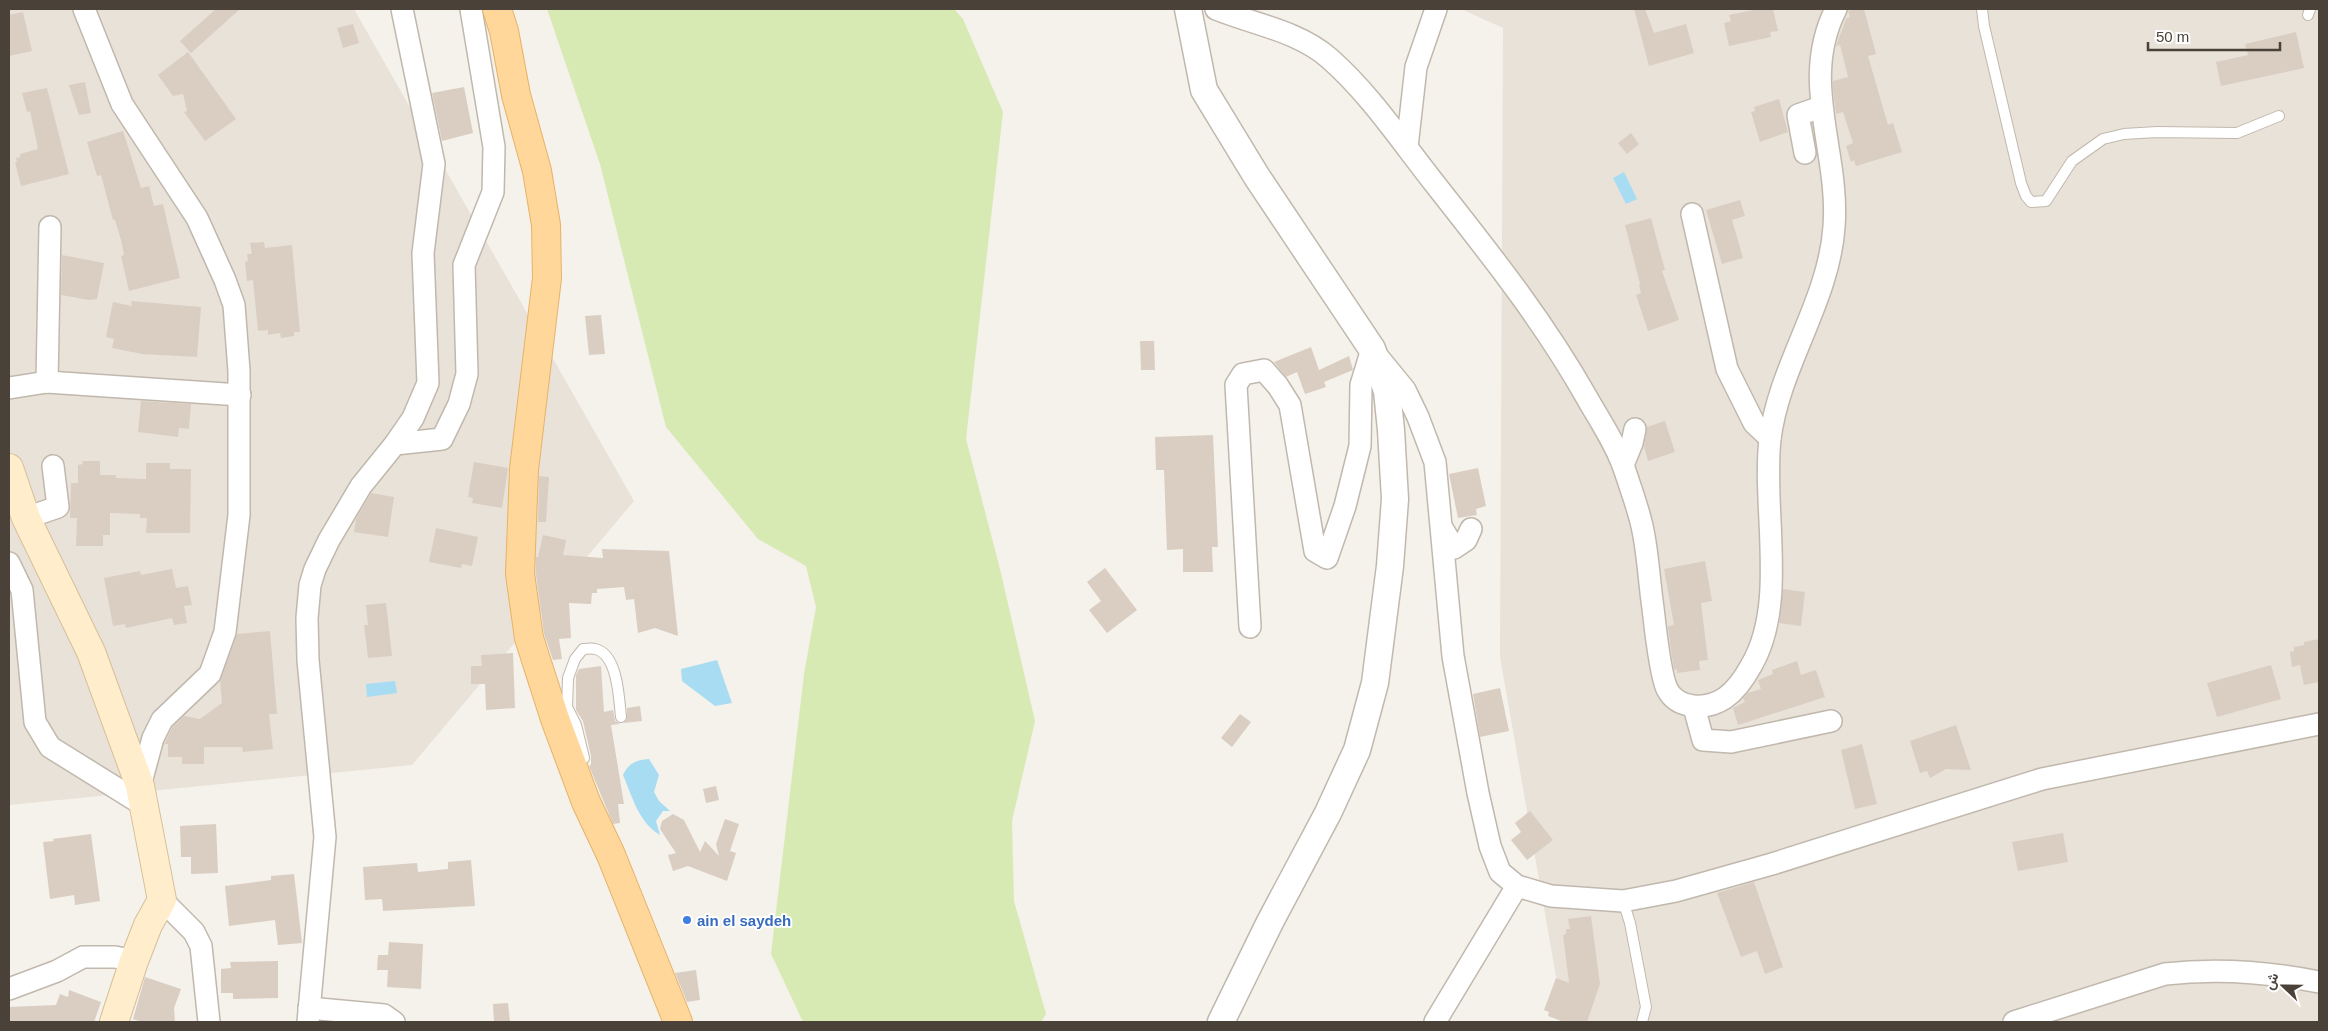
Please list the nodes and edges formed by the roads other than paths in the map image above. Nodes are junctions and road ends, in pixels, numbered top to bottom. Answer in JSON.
{"nodes":[{"id":1,"x":84,"y":9,"type":"edge"},
{"id":2,"x":402,"y":9,"type":"edge"},
{"id":3,"x":471,"y":9,"type":"edge"},
{"id":4,"x":497,"y":9,"type":"edge"},
{"id":5,"x":1188,"y":9,"type":"edge"},
{"id":6,"x":1216,"y":9,"type":"edge"},
{"id":7,"x":1436,"y":9,"type":"edge"},
{"id":8,"x":1836,"y":9,"type":"edge"},
{"id":9,"x":1982,"y":9,"type":"edge"},
{"id":10,"x":1821,"y":106,"type":"junction"},
{"id":11,"x":2279,"y":116,"type":"dead end"},
{"id":12,"x":1407,"y":148,"type":"junction"},
{"id":13,"x":1805,"y":152,"type":"dead end"},
{"id":14,"x":1692,"y":214,"type":"dead end"},
{"id":15,"x":50,"y":227,"type":"dead end"},
{"id":16,"x":1372,"y":349,"type":"junction"},
{"id":17,"x":47,"y":382,"type":"junction"},
{"id":18,"x":9,"y":388,"type":"edge"},
{"id":19,"x":240,"y":395,"type":"junction"},
{"id":20,"x":1634,"y":429,"type":"dead end"},
{"id":21,"x":1770,"y":438,"type":"junction"},
{"id":22,"x":395,"y":444,"type":"junction"},
{"id":23,"x":1623,"y":465,"type":"junction"},
{"id":24,"x":53,"y":466,"type":"dead end"},
{"id":25,"x":9,"y":468,"type":"edge"},
{"id":26,"x":26,"y":518,"type":"junction"},
{"id":27,"x":1441,"y":526,"type":"junction"},
{"id":28,"x":1472,"y":529,"type":"dead end"},
{"id":29,"x":9,"y":562,"type":"edge"},
{"id":30,"x":1250,"y":626,"type":"dead end"},
{"id":31,"x":1694,"y":707,"type":"junction"},
{"id":32,"x":621,"y":717,"type":"dead end"},
{"id":33,"x":1831,"y":721,"type":"dead end"},
{"id":34,"x":2319,"y":724,"type":"edge"},
{"id":35,"x":574,"y":767,"type":"junction"},
{"id":36,"x":142,"y":796,"type":"junction"},
{"id":37,"x":1517,"y":886,"type":"junction"},
{"id":38,"x":162,"y":900,"type":"junction"},
{"id":39,"x":1623,"y":901,"type":"junction"},
{"id":40,"x":134,"y":960,"type":"junction"},
{"id":41,"x":2319,"y":982,"type":"edge"},
{"id":42,"x":9,"y":989,"type":"edge"},
{"id":43,"x":308,"y":1015,"type":"edge"},
{"id":44,"x":114,"y":1022,"type":"edge"},
{"id":45,"x":209,"y":1022,"type":"edge"},
{"id":46,"x":394,"y":1022,"type":"edge"},
{"id":47,"x":678,"y":1022,"type":"edge"},
{"id":48,"x":1221,"y":1022,"type":"edge"},
{"id":49,"x":1435,"y":1022,"type":"edge"},
{"id":50,"x":1642,"y":1022,"type":"edge"},
{"id":51,"x":2014,"y":1022,"type":"edge"}],
"edges":[{"from":1,"to":19,"type":"street"},
{"from":2,"to":22,"type":"street"},
{"from":3,"to":22,"type":"street"},
{"from":4,"to":35,"type":"main road"},
{"from":5,"to":16,"type":"street"},
{"from":6,"to":12,"type":"street"},
{"from":7,"to":12,"type":"street"},
{"from":8,"to":10,"type":"street"},
{"from":9,"to":11,"type":"lane"},
{"from":10,"to":13,"type":"street"},
{"from":10,"to":21,"type":"street"},
{"from":12,"to":23,"type":"street"},
{"from":14,"to":21,"type":"street"},
{"from":15,"to":17,"type":"street"},
{"from":16,"to":27,"type":"street"},
{"from":16,"to":30,"type":"street"},
{"from":16,"to":48,"type":"street"},
{"from":17,"to":18,"type":"street"},
{"from":17,"to":19,"type":"street"},
{"from":19,"to":36,"type":"street"},
{"from":20,"to":23,"type":"street"},
{"from":21,"to":31,"type":"street"},
{"from":22,"to":43,"type":"street"},
{"from":23,"to":31,"type":"street"},
{"from":24,"to":26,"type":"street"},
{"from":25,"to":26,"type":"main road"},
{"from":26,"to":36,"type":"main road"},
{"from":27,"to":28,"type":"street"},
{"from":27,"to":37,"type":"street"},
{"from":29,"to":36,"type":"street"},
{"from":31,"to":33,"type":"street"},
{"from":32,"to":35,"type":"lane"},
{"from":34,"to":39,"type":"street"},
{"from":35,"to":47,"type":"main road"},
{"from":36,"to":38,"type":"main road"},
{"from":37,"to":39,"type":"street"},
{"from":37,"to":49,"type":"street"},
{"from":38,"to":40,"type":"main road"},
{"from":38,"to":45,"type":"street"},
{"from":39,"to":50,"type":"lane"},
{"from":40,"to":42,"type":"street"},
{"from":40,"to":44,"type":"main road"},
{"from":41,"to":51,"type":"street"},
{"from":43,"to":46,"type":"street"}]}
